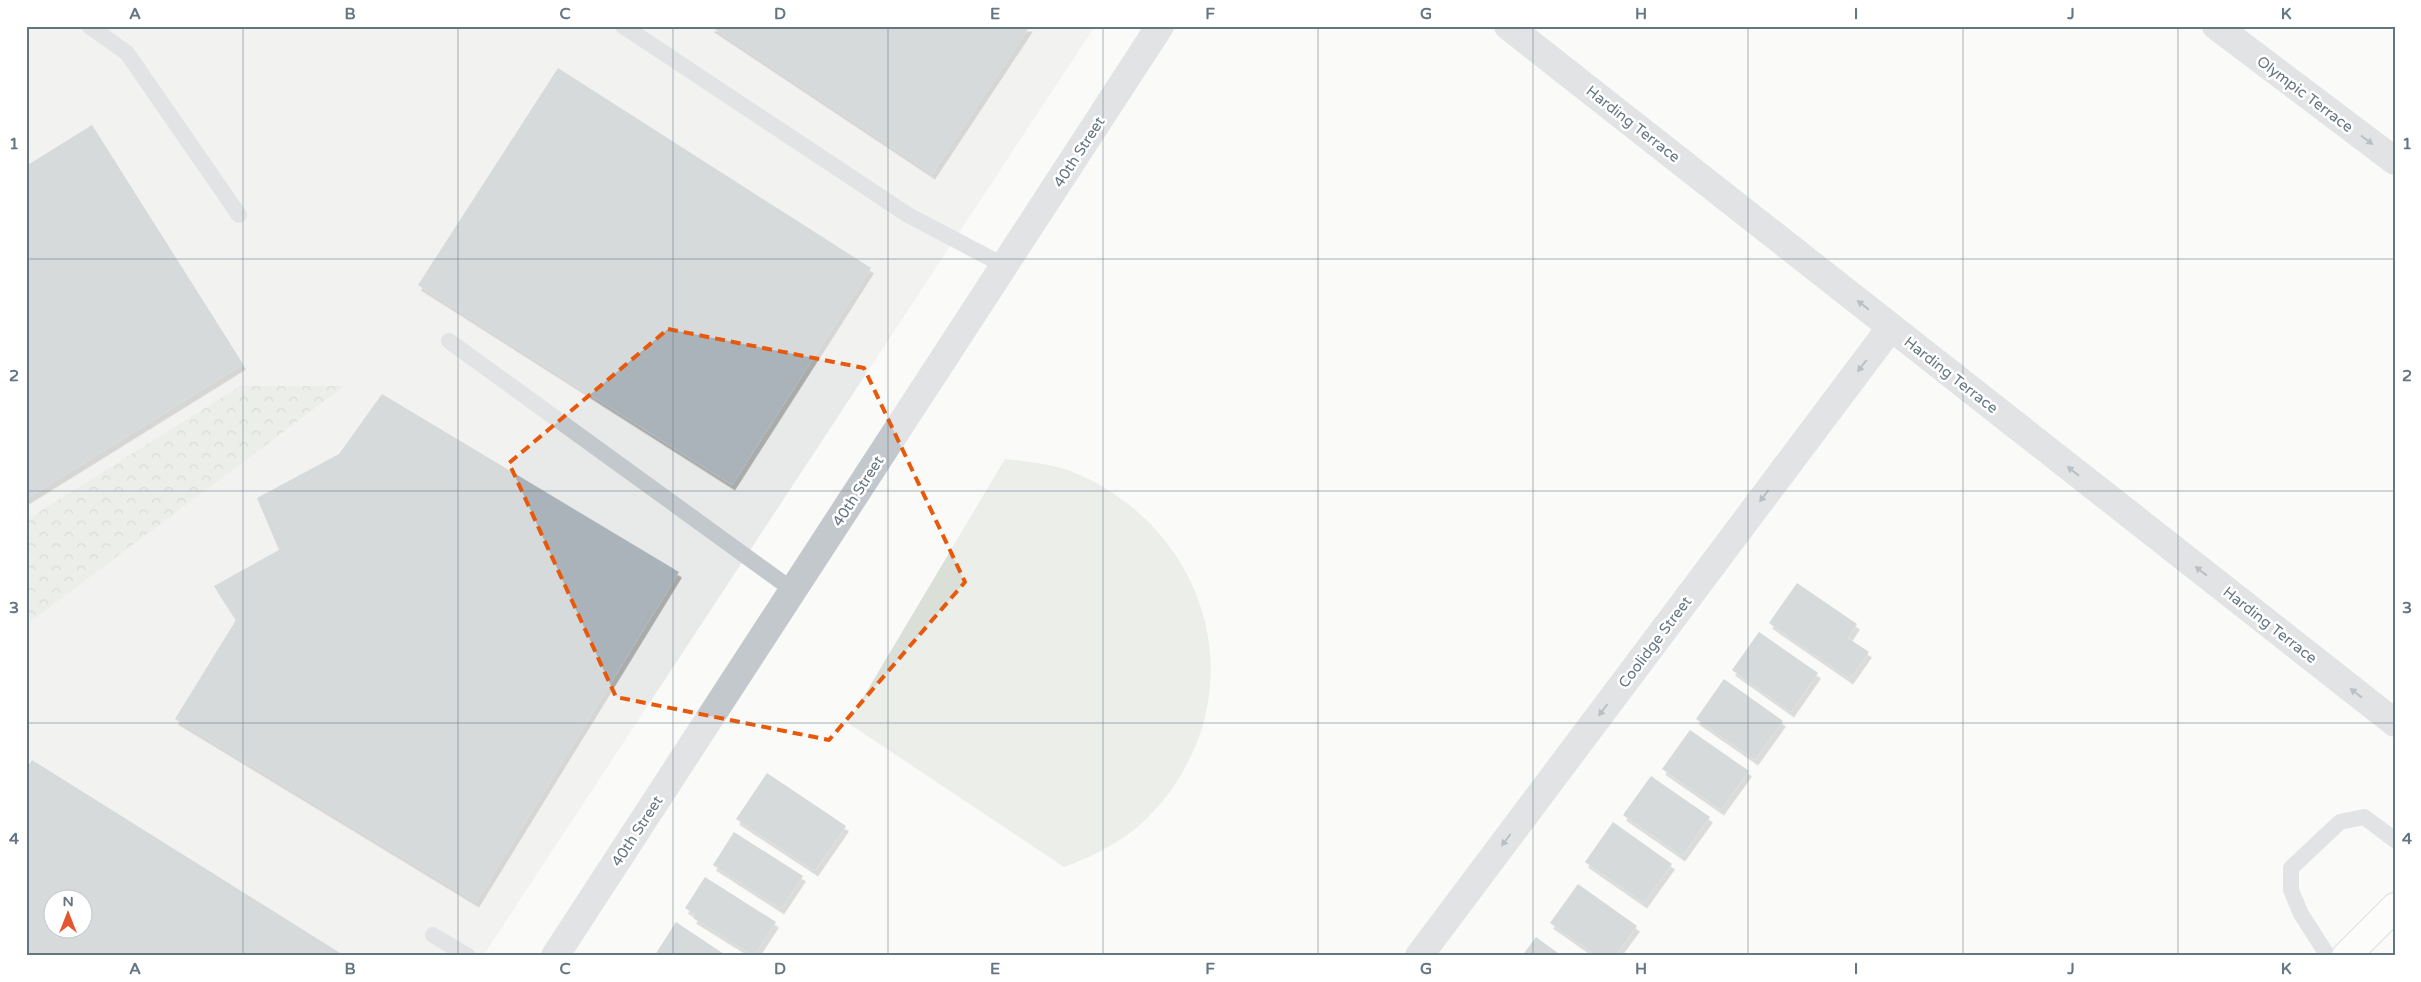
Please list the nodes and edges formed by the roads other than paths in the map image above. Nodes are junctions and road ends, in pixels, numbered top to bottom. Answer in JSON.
{"nodes":[{"id":1,"x":89,"y":26,"type":"edge"},
{"id":2,"x":624,"y":26,"type":"edge"},
{"id":3,"x":1160,"y":26,"type":"edge"},
{"id":4,"x":1508,"y":26,"type":"edge"},
{"id":5,"x":2216,"y":26,"type":"edge"},
{"id":6,"x":2395,"y":161,"type":"edge"},
{"id":7,"x":239,"y":215,"type":"dead end"},
{"id":8,"x":1005,"y":266,"type":"junction"},
{"id":9,"x":1891,"y":327,"type":"junction"},
{"id":10,"x":449,"y":341,"type":"dead end"},
{"id":11,"x":794,"y":591,"type":"junction"},
{"id":12,"x":2395,"y":723,"type":"edge"},
{"id":13,"x":2395,"y":840,"type":"edge"},
{"id":14,"x":2395,"y":907,"type":"edge"},
{"id":15,"x":433,"y":934,"type":"dead end"},
{"id":16,"x":468,"y":956,"type":"edge"},
{"id":17,"x":555,"y":956,"type":"edge"},
{"id":18,"x":1419,"y":956,"type":"edge"},
{"id":19,"x":2328,"y":956,"type":"edge"},
{"id":20,"x":2346,"y":956,"type":"edge"}],
"edges":[{"from":1,"to":7,"type":"lane"},
{"from":2,"to":8,"type":"lane"},
{"from":3,"to":8,"type":"street","name":"40th Street"},
{"from":9,"to":4,"type":"street","name":"Harding Terrace","one_way":true},
{"from":5,"to":6,"type":"street","name":"Olympic Terrace","one_way":true},
{"from":8,"to":11,"type":"street","name":"40th Street"},
{"from":12,"to":9,"type":"street","name":"Harding Terrace","one_way":true},
{"from":9,"to":18,"type":"street","name":"Coolidge Street","one_way":true},
{"from":10,"to":11,"type":"lane"},
{"from":11,"to":17,"type":"street","name":"40th Street"},
{"from":13,"to":19,"type":"lane"},
{"from":14,"to":20,"type":"main road"},
{"from":15,"to":16,"type":"lane"}]}
